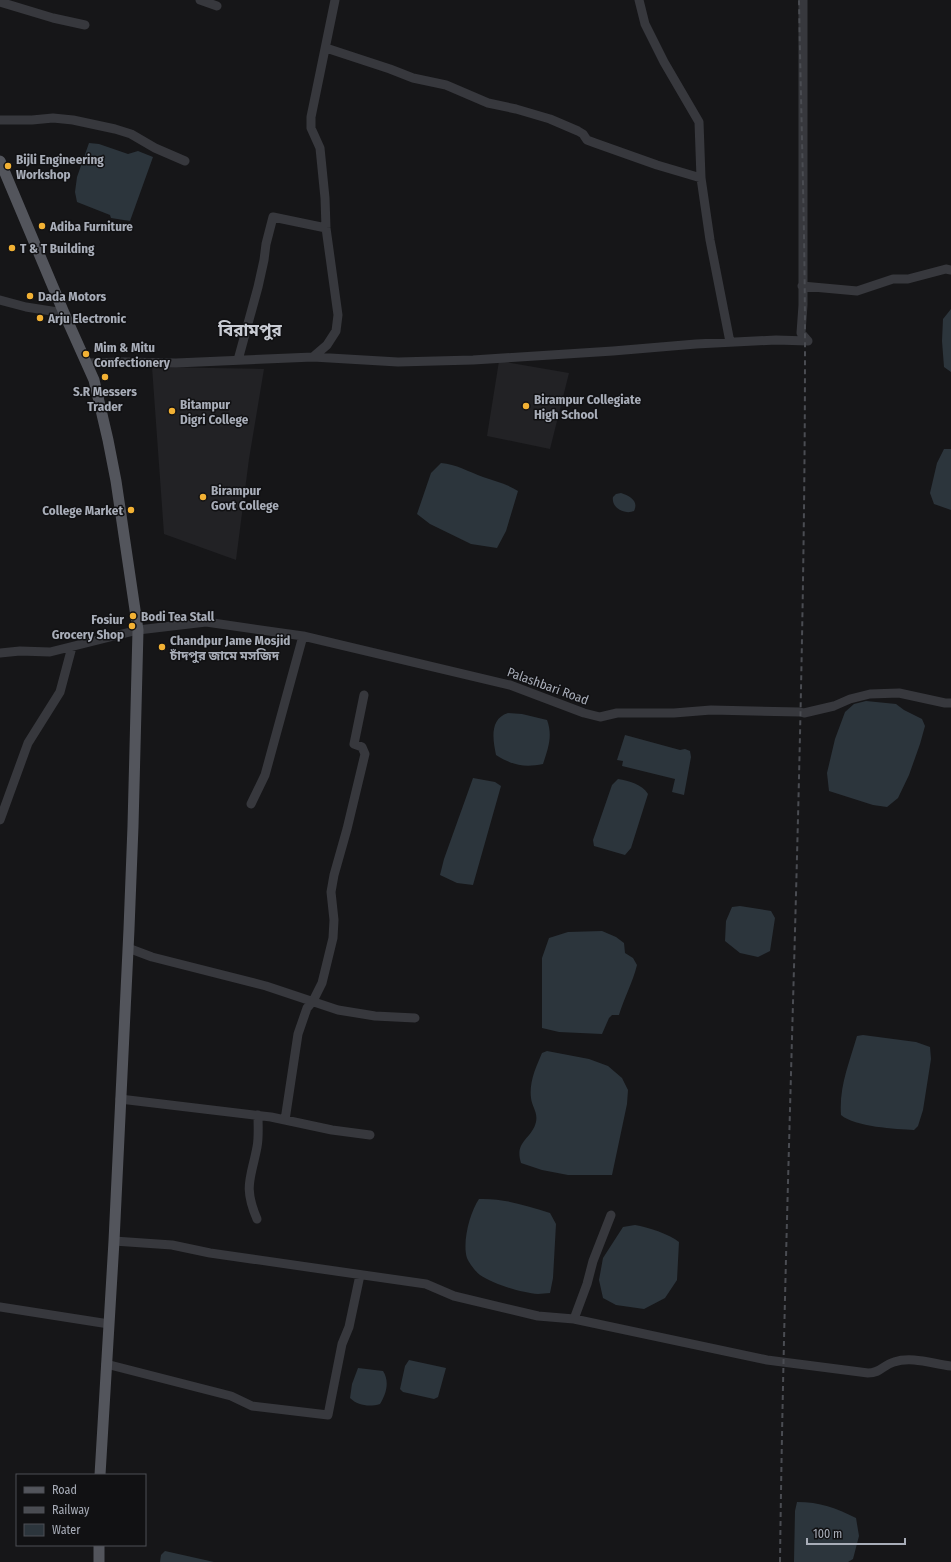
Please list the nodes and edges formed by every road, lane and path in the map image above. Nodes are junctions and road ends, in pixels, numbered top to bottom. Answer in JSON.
{"nodes":[{"id":1,"x":200,"y":0,"type":"edge"},
{"id":2,"x":335,"y":0,"type":"edge"},
{"id":3,"x":639,"y":0,"type":"edge"},
{"id":4,"x":803,"y":0,"type":"edge"},
{"id":5,"x":0,"y":2,"type":"edge"},
{"id":6,"x":217,"y":6,"type":"dead end"},
{"id":7,"x":85,"y":25,"type":"dead end"},
{"id":8,"x":326,"y":48,"type":"junction"},
{"id":9,"x":0,"y":120,"type":"edge"},
{"id":10,"x":0,"y":161,"type":"edge"},
{"id":11,"x":185,"y":161,"type":"dead end"},
{"id":12,"x":701,"y":178,"type":"junction"},
{"id":13,"x":326,"y":228,"type":"junction"},
{"id":14,"x":951,"y":270,"type":"edge"},
{"id":15,"x":802,"y":286,"type":"junction"},
{"id":16,"x":0,"y":300,"type":"edge"},
{"id":17,"x":64,"y":313,"type":"junction"},
{"id":18,"x":730,"y":342,"type":"junction"},
{"id":19,"x":313,"y":357,"type":"junction"},
{"id":20,"x":238,"y":360,"type":"junction"},
{"id":21,"x":87,"y":363,"type":"junction"},
{"id":22,"x":138,"y":630,"type":"junction"},
{"id":23,"x":303,"y":636,"type":"junction"},
{"id":24,"x":72,"y":647,"type":"junction"},
{"id":25,"x":0,"y":653,"type":"edge"},
{"id":26,"x":364,"y":695,"type":"dead end"},
{"id":27,"x":951,"y":703,"type":"edge"},
{"id":28,"x":251,"y":804,"type":"dead end"},
{"id":29,"x":0,"y":820,"type":"edge"},
{"id":30,"x":128,"y":948,"type":"junction"},
{"id":31,"x":313,"y":1001,"type":"junction"},
{"id":32,"x":415,"y":1018,"type":"dead end"},
{"id":33,"x":120,"y":1099,"type":"junction"},
{"id":34,"x":258,"y":1116,"type":"junction"},
{"id":35,"x":285,"y":1120,"type":"junction"},
{"id":36,"x":370,"y":1135,"type":"dead end"},
{"id":37,"x":611,"y":1215,"type":"dead end"},
{"id":38,"x":258,"y":1219,"type":"dead end"},
{"id":39,"x":114,"y":1241,"type":"junction"},
{"id":40,"x":360,"y":1275,"type":"junction"},
{"id":41,"x":0,"y":1307,"type":"edge"},
{"id":42,"x":574,"y":1319,"type":"junction"},
{"id":43,"x":109,"y":1324,"type":"junction"},
{"id":44,"x":106,"y":1364,"type":"junction"},
{"id":45,"x":951,"y":1366,"type":"edge"},
{"id":46,"x":100,"y":1474,"type":"edge"},
{"id":47,"x":99,"y":1546,"type":"edge"},
{"id":48,"x":99,"y":1562,"type":"edge"}],
"edges":[{"from":1,"to":6,"type":"street"},
{"from":2,"to":8,"type":"street"},
{"from":3,"to":12,"type":"street"},
{"from":4,"to":15,"type":"street"},
{"from":5,"to":7,"type":"street"},
{"from":8,"to":12,"type":"street"},
{"from":8,"to":13,"type":"street"},
{"from":9,"to":11,"type":"street"},
{"from":10,"to":17,"type":"main road"},
{"from":12,"to":18,"type":"street"},
{"from":13,"to":19,"type":"street"},
{"from":13,"to":20,"type":"street"},
{"from":14,"to":15,"type":"street"},
{"from":15,"to":18,"type":"street"},
{"from":16,"to":17,"type":"street"},
{"from":17,"to":21,"type":"main road"},
{"from":18,"to":19,"type":"street"},
{"from":19,"to":20,"type":"street"},
{"from":20,"to":21,"type":"street"},
{"from":21,"to":22,"type":"main road"},
{"from":22,"to":23,"type":"street","name":"Palashbari Road"},
{"from":22,"to":24,"type":"street","name":"Palashbari Road"},
{"from":22,"to":30,"type":"main road"},
{"from":23,"to":27,"type":"street","name":"Palashbari Road"},
{"from":23,"to":28,"type":"street"},
{"from":24,"to":25,"type":"street","name":"Palashbari Road"},
{"from":24,"to":29,"type":"street"},
{"from":26,"to":31,"type":"street"},
{"from":30,"to":31,"type":"street"},
{"from":30,"to":33,"type":"main road"},
{"from":31,"to":32,"type":"street"},
{"from":31,"to":35,"type":"street"},
{"from":33,"to":34,"type":"street"},
{"from":33,"to":39,"type":"main road"},
{"from":34,"to":35,"type":"street"},
{"from":34,"to":38,"type":"street"},
{"from":35,"to":36,"type":"street"},
{"from":37,"to":42,"type":"street"},
{"from":39,"to":40,"type":"street"},
{"from":39,"to":43,"type":"main road"},
{"from":40,"to":42,"type":"street"},
{"from":40,"to":44,"type":"street"},
{"from":41,"to":43,"type":"street"},
{"from":42,"to":45,"type":"street"},
{"from":43,"to":44,"type":"main road"},
{"from":44,"to":46,"type":"main road"},
{"from":47,"to":48,"type":"main road"}]}
